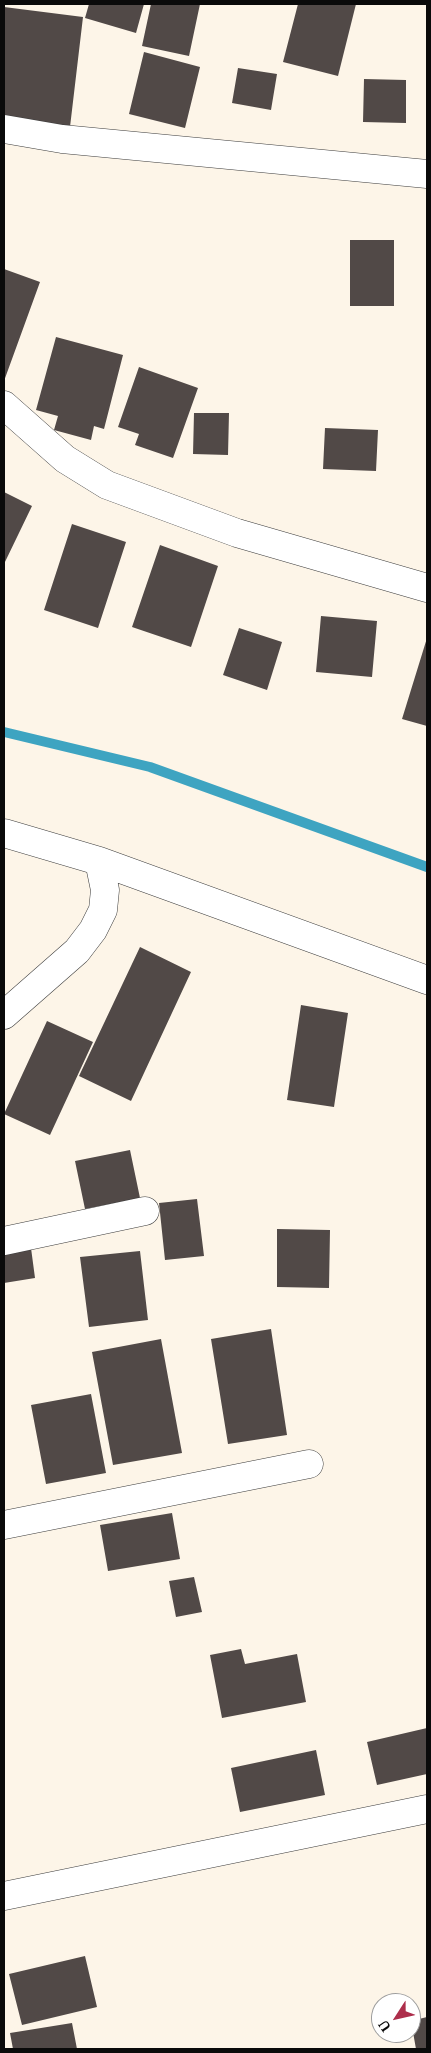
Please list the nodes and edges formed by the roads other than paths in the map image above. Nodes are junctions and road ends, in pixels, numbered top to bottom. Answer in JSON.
{"nodes":[{"id":1,"x":4,"y":130,"type":"edge"},
{"id":2,"x":427,"y":174,"type":"edge"},
{"id":3,"x":4,"y":405,"type":"edge"},
{"id":4,"x":427,"y":588,"type":"edge"},
{"id":5,"x":4,"y":833,"type":"edge"},
{"id":6,"x":99,"y":861,"type":"junction"},
{"id":7,"x":427,"y":980,"type":"edge"},
{"id":8,"x":4,"y":1015,"type":"edge"},
{"id":9,"x":145,"y":1211,"type":"dead end"},
{"id":10,"x":4,"y":1241,"type":"edge"},
{"id":11,"x":310,"y":1464,"type":"dead end"},
{"id":12,"x":4,"y":1525,"type":"edge"},
{"id":13,"x":427,"y":1809,"type":"edge"},
{"id":14,"x":4,"y":1896,"type":"edge"}],
"edges":[{"from":1,"to":2,"type":"street"},
{"from":3,"to":4,"type":"street"},
{"from":5,"to":6,"type":"street"},
{"from":6,"to":7,"type":"street"},
{"from":6,"to":8,"type":"street"},
{"from":9,"to":10,"type":"street"},
{"from":11,"to":12,"type":"street"},
{"from":13,"to":14,"type":"street"}]}
